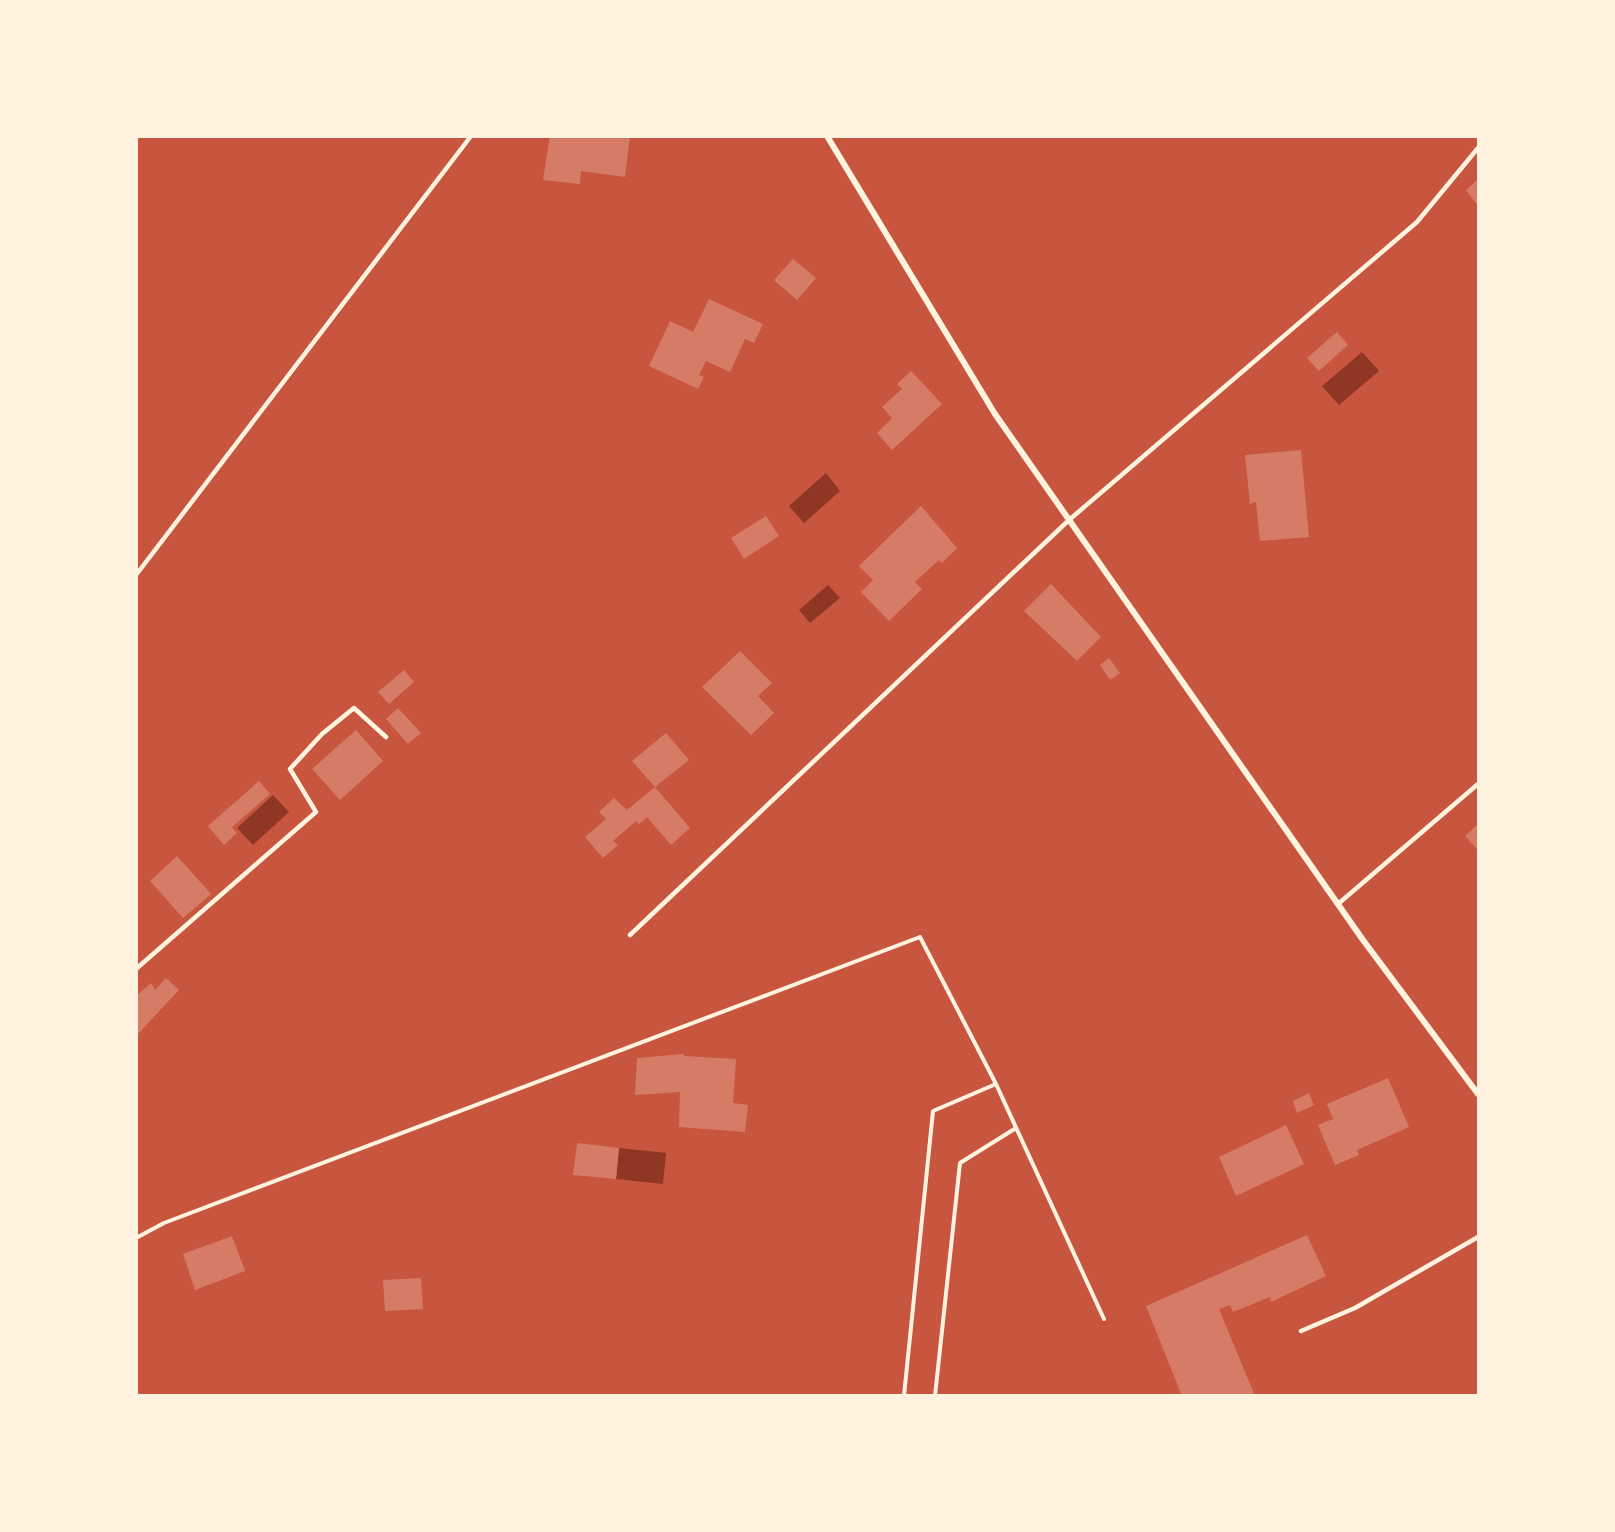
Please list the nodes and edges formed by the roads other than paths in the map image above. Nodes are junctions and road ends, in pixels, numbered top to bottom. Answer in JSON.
{"nodes":[{"id":1,"x":471,"y":136,"type":"edge"},
{"id":2,"x":827,"y":136,"type":"edge"},
{"id":3,"x":1479,"y":148,"type":"edge"},
{"id":4,"x":1069,"y":520,"type":"junction"},
{"id":5,"x":136,"y":575,"type":"edge"},
{"id":6,"x":386,"y":737,"type":"dead end"},
{"id":7,"x":1479,"y":784,"type":"edge"},
{"id":8,"x":1338,"y":904,"type":"junction"},
{"id":9,"x":630,"y":935,"type":"dead end"},
{"id":10,"x":136,"y":969,"type":"edge"},
{"id":11,"x":1479,"y":1094,"type":"edge"},
{"id":12,"x":1479,"y":1237,"type":"edge"},
{"id":13,"x":1301,"y":1331,"type":"dead end"}],
"edges":[{"from":1,"to":5,"type":"lane"},
{"from":2,"to":4,"type":"street"},
{"from":3,"to":4,"type":"lane"},
{"from":4,"to":8,"type":"street"},
{"from":4,"to":9,"type":"lane"},
{"from":6,"to":10,"type":"lane"},
{"from":7,"to":8,"type":"lane"},
{"from":8,"to":11,"type":"street"},
{"from":12,"to":13,"type":"lane"}]}
